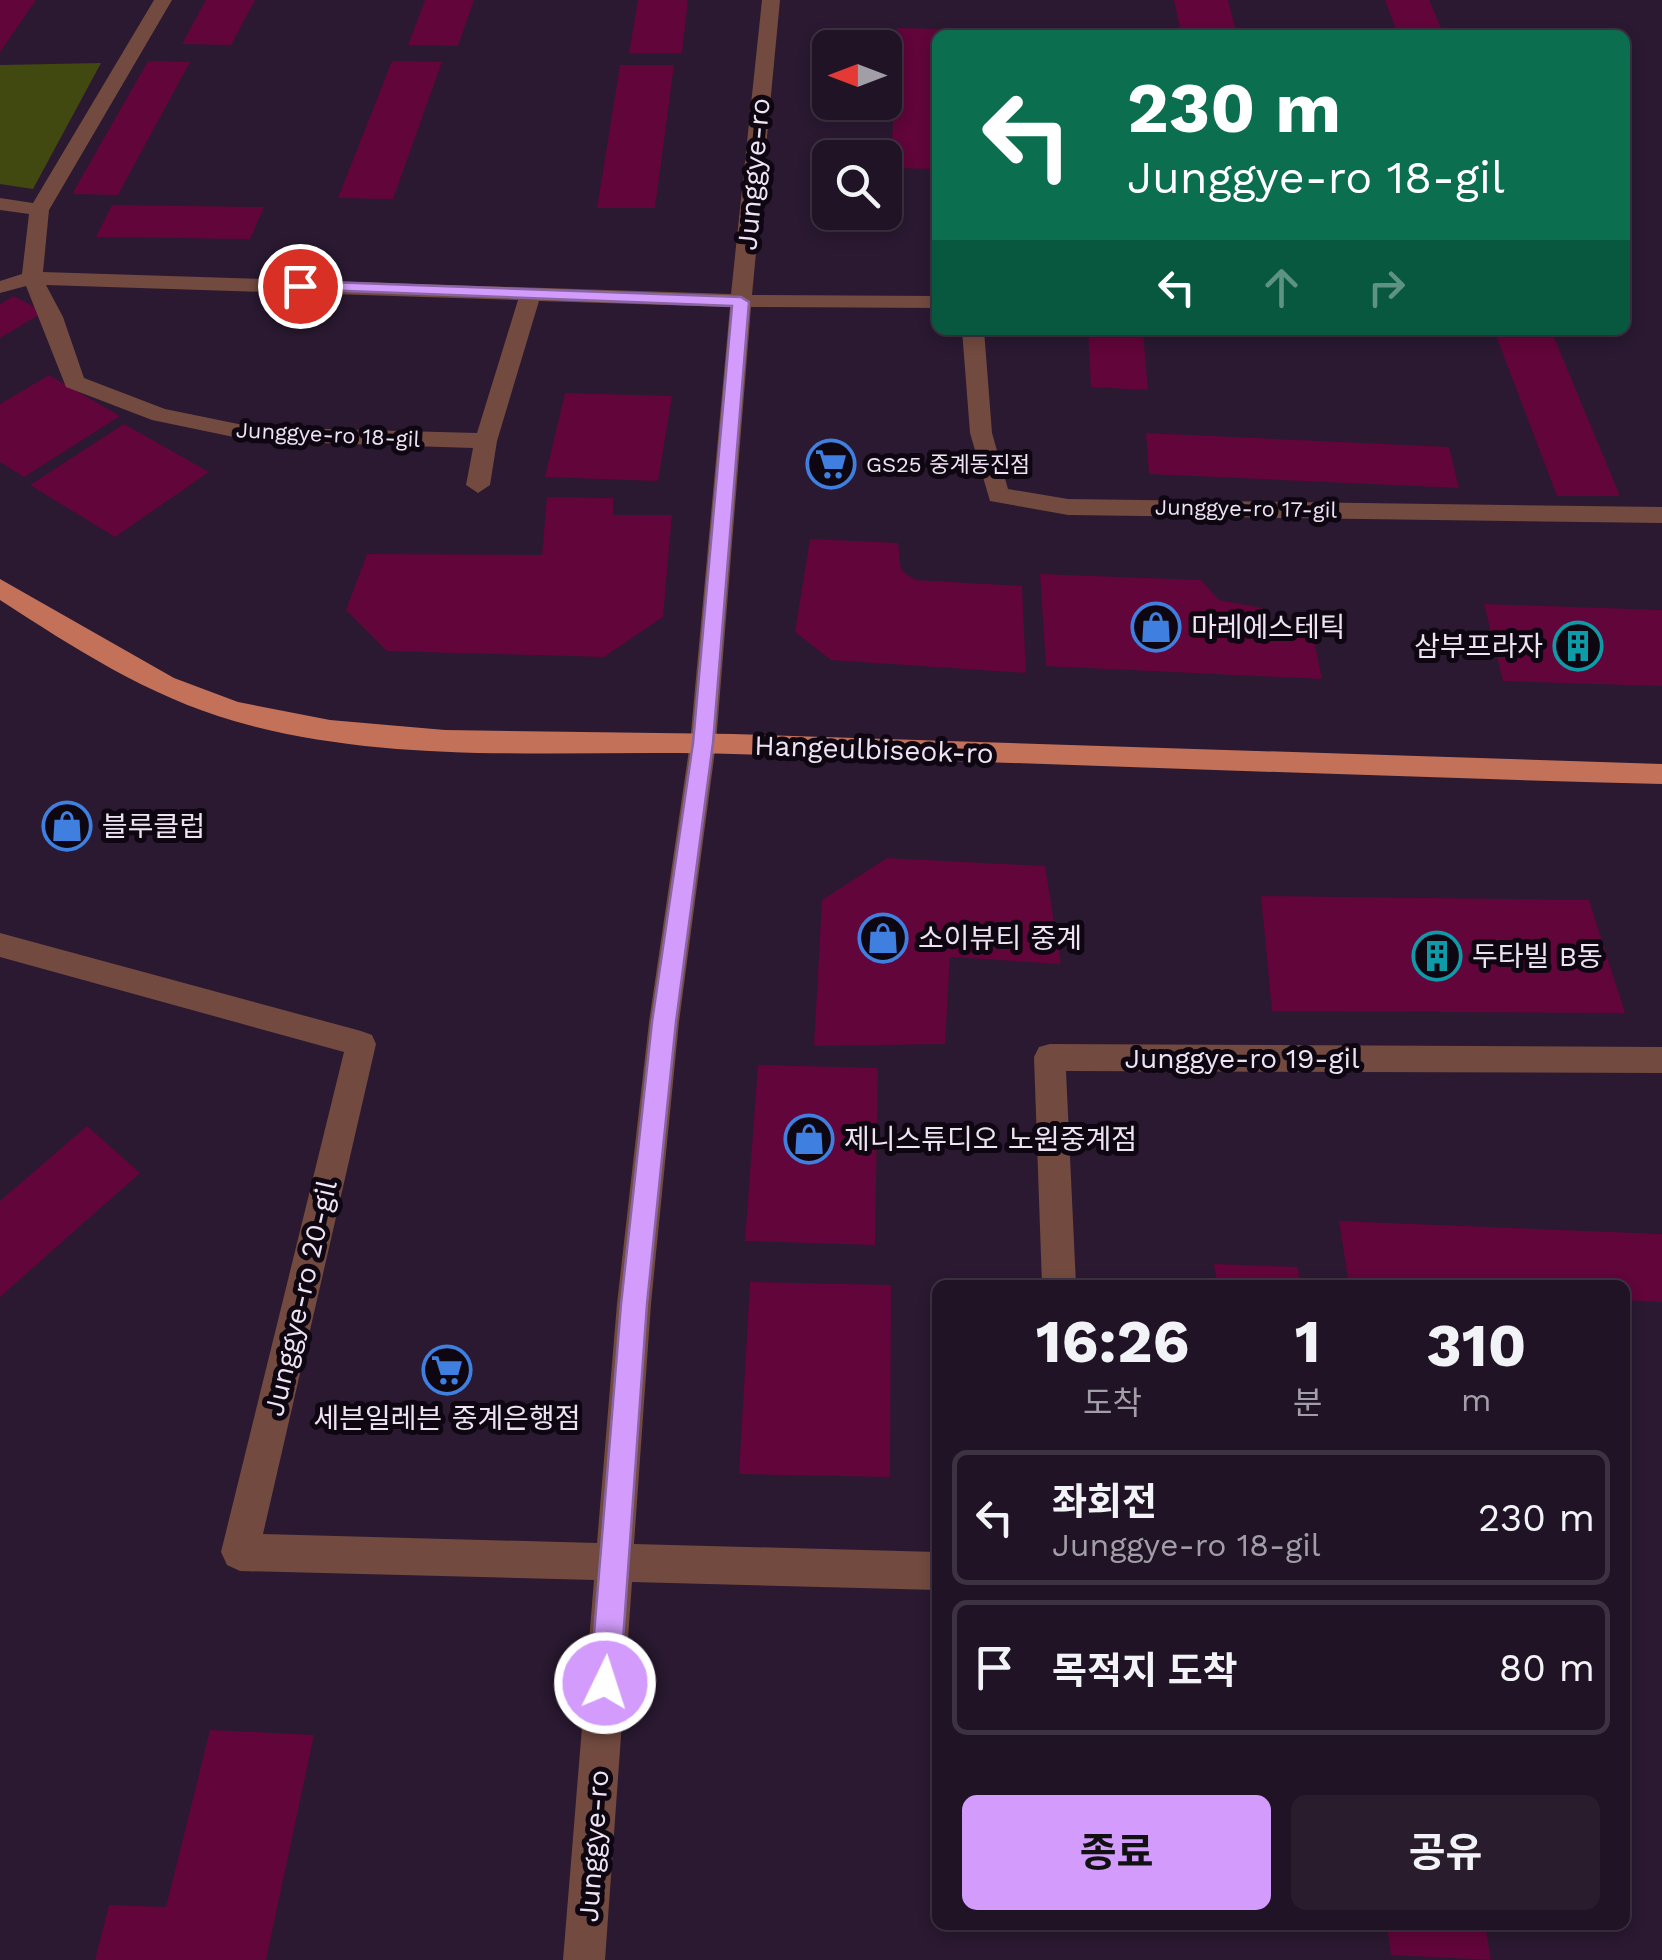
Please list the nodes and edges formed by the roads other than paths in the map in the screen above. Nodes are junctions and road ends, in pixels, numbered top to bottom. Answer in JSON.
{"nodes":[{"id":1,"x":163,"y":0,"type":"edge"},
{"id":2,"x":771,"y":0,"type":"edge"},
{"id":3,"x":0,"y":204,"type":"edge"},
{"id":4,"x":39,"y":210,"type":"junction"},
{"id":5,"x":32,"y":278,"type":"junction"},
{"id":6,"x":0,"y":287,"type":"edge"},
{"id":7,"x":531,"y":292,"type":"junction"},
{"id":8,"x":741,"y":302,"type":"junction"},
{"id":9,"x":932,"y":302,"type":"edge"},
{"id":10,"x":973,"y":335,"type":"edge"},
{"id":11,"x":486,"y":441,"type":"junction"},
{"id":12,"x":478,"y":485,"type":"dead end"},
{"id":13,"x":1662,"y":515,"type":"edge"},
{"id":14,"x":0,"y":588,"type":"edge"},
{"id":15,"x":703,"y":743,"type":"junction"},
{"id":16,"x":1662,"y":774,"type":"edge"},
{"id":17,"x":0,"y":944,"type":"edge"},
{"id":18,"x":1662,"y":1060,"type":"edge"},
{"id":19,"x":1059,"y":1280,"type":"edge"},
{"id":20,"x":614,"y":1564,"type":"junction"},
{"id":21,"x":932,"y":1572,"type":"edge"},
{"id":22,"x":584,"y":1960,"type":"edge"}],
"edges":[{"from":1,"to":4,"type":"street"},
{"from":2,"to":8,"type":"street","name":"Junggye-ro"},
{"from":3,"to":4,"type":"street"},
{"from":4,"to":5,"type":"street"},
{"from":5,"to":6,"type":"street"},
{"from":5,"to":7,"type":"street"},
{"from":5,"to":11,"type":"street","name":"Junggye-ro 18-gil"},
{"from":7,"to":8,"type":"street"},
{"from":7,"to":11,"type":"street"},
{"from":8,"to":9,"type":"street"},
{"from":8,"to":15,"type":"street","name":"Junggye-ro"},
{"from":10,"to":13,"type":"street","name":"Junggye-ro 17-gil"},
{"from":11,"to":12,"type":"street"},
{"from":14,"to":15,"type":"main road","name":"Hangeulbiseok-ro"},
{"from":15,"to":16,"type":"main road","name":"Hangeulbiseok-ro"},
{"from":15,"to":20,"type":"street","name":"Junggye-ro"},
{"from":17,"to":20,"type":"street","name":"Junggye-ro 20-gil"},
{"from":18,"to":19,"type":"street","name":"Junggye-ro 19-gil"},
{"from":20,"to":21,"type":"street"},
{"from":20,"to":22,"type":"street","name":"Junggye-ro"}]}
